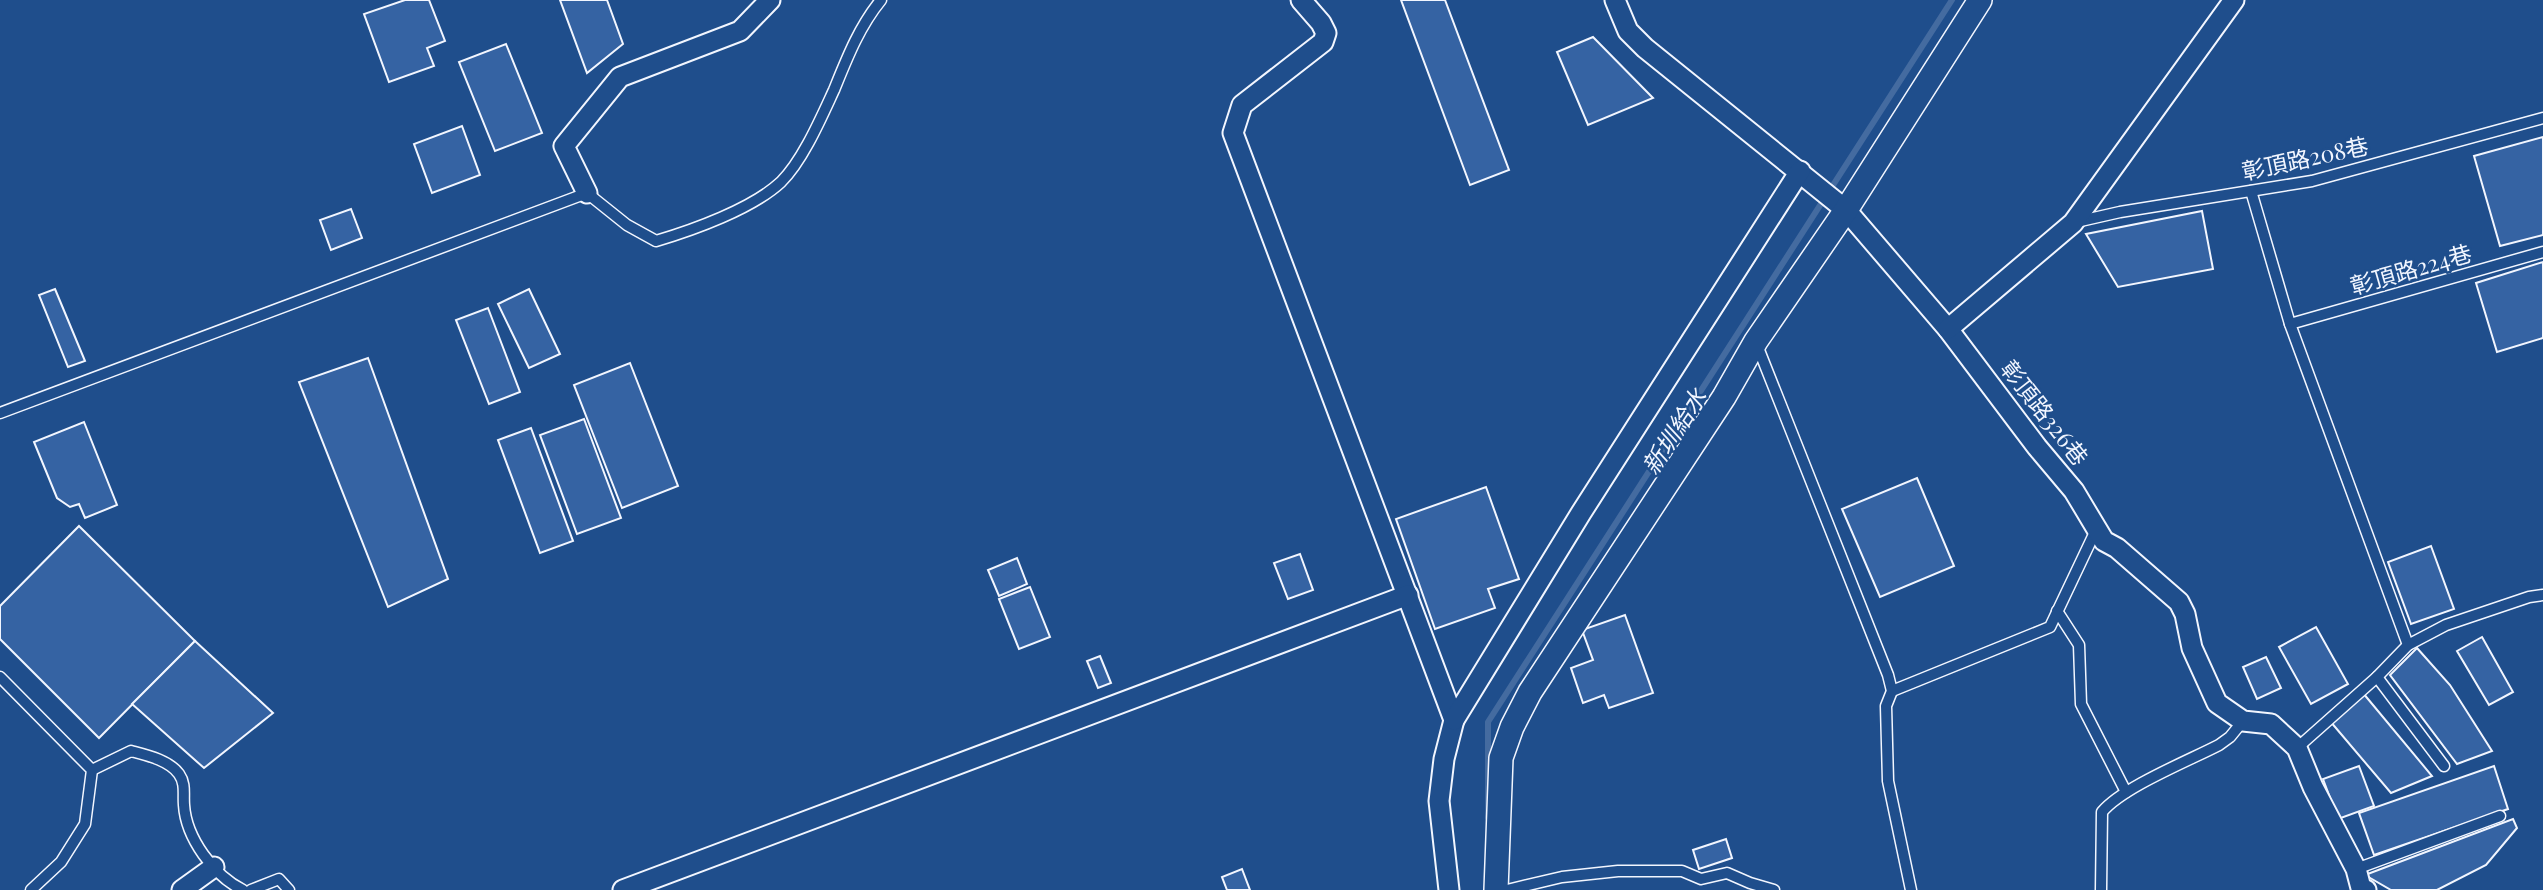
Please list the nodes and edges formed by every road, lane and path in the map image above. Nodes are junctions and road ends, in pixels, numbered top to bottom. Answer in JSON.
{"nodes":[{"id":1,"x":769,"y":0,"type":"edge"},
{"id":2,"x":881,"y":0,"type":"edge"},
{"id":3,"x":1301,"y":0,"type":"edge"},
{"id":4,"x":1615,"y":0,"type":"edge"},
{"id":5,"x":1980,"y":0,"type":"edge"},
{"id":6,"x":2234,"y":0,"type":"edge"},
{"id":7,"x":2543,"y":118,"type":"edge"},
{"id":8,"x":1800,"y":171,"type":"junction"},
{"id":9,"x":2251,"y":191,"type":"junction"},
{"id":10,"x":587,"y":193,"type":"junction"},
{"id":11,"x":1841,"y":206,"type":"junction"},
{"id":12,"x":2073,"y":223,"type":"junction"},
{"id":13,"x":2543,"y":252,"type":"edge"},
{"id":14,"x":2290,"y":324,"type":"junction"},
{"id":15,"x":1948,"y":329,"type":"junction"},
{"id":16,"x":1756,"y":341,"type":"junction"},
{"id":17,"x":0,"y":413,"type":"edge"},
{"id":18,"x":2096,"y":529,"type":"junction"},
{"id":19,"x":1408,"y":595,"type":"junction"},
{"id":20,"x":2543,"y":595,"type":"edge"},
{"id":21,"x":2057,"y":611,"type":"junction"},
{"id":22,"x":2408,"y":645,"type":"junction"},
{"id":23,"x":0,"y":677,"type":"edge"},
{"id":24,"x":2377,"y":677,"type":"junction"},
{"id":25,"x":1892,"y":691,"type":"junction"},
{"id":26,"x":1454,"y":720,"type":"junction"},
{"id":27,"x":2243,"y":721,"type":"junction"},
{"id":28,"x":2297,"y":748,"type":"junction"},
{"id":29,"x":2444,"y":766,"type":"dead end"},
{"id":30,"x":92,"y":770,"type":"junction"},
{"id":31,"x":2126,"y":792,"type":"junction"},
{"id":32,"x":2500,"y":816,"type":"dead end"},
{"id":33,"x":214,"y":867,"type":"junction"},
{"id":34,"x":2356,"y":869,"type":"junction"},
{"id":35,"x":31,"y":890,"type":"edge"},
{"id":36,"x":182,"y":890,"type":"edge"},
{"id":37,"x":243,"y":890,"type":"edge"},
{"id":38,"x":251,"y":890,"type":"edge"},
{"id":39,"x":289,"y":890,"type":"edge"},
{"id":40,"x":623,"y":890,"type":"edge"},
{"id":41,"x":1449,"y":890,"type":"edge"},
{"id":42,"x":1496,"y":890,"type":"edge"},
{"id":43,"x":1507,"y":890,"type":"edge"},
{"id":44,"x":1774,"y":890,"type":"edge"},
{"id":45,"x":1911,"y":890,"type":"edge"},
{"id":46,"x":2101,"y":890,"type":"edge"},
{"id":47,"x":2365,"y":890,"type":"edge"}],
"edges":[{"from":1,"to":10,"type":"street"},
{"from":2,"to":10,"type":"lane"},
{"from":3,"to":19,"type":"street"},
{"from":4,"to":8,"type":"street","name":"彰頂路326巷"},
{"from":5,"to":11,"type":"street"},
{"from":6,"to":12,"type":"street"},
{"from":7,"to":9,"type":"lane","name":"彰頂路208巷"},
{"from":8,"to":11,"type":"street","name":"彰頂路326巷"},
{"from":8,"to":26,"type":"street"},
{"from":9,"to":12,"type":"lane","name":"彰頂路208巷"},
{"from":9,"to":14,"type":"lane"},
{"from":10,"to":17,"type":"lane"},
{"from":11,"to":15,"type":"street","name":"彰頂路326巷"},
{"from":11,"to":16,"type":"street"},
{"from":12,"to":15,"type":"street"},
{"from":13,"to":14,"type":"lane","name":"彰頂路224巷"},
{"from":14,"to":22,"type":"lane"},
{"from":15,"to":18,"type":"street","name":"彰頂路326巷"},
{"from":16,"to":25,"type":"lane"},
{"from":16,"to":42,"type":"street"},
{"from":18,"to":21,"type":"lane"},
{"from":18,"to":27,"type":"street","name":"彰頂路326巷"},
{"from":19,"to":26,"type":"street"},
{"from":19,"to":40,"type":"street"},
{"from":20,"to":22,"type":"lane"},
{"from":21,"to":25,"type":"lane"},
{"from":21,"to":31,"type":"lane"},
{"from":22,"to":24,"type":"lane"},
{"from":23,"to":30,"type":"lane"},
{"from":24,"to":28,"type":"lane"},
{"from":24,"to":29,"type":"lane"},
{"from":25,"to":45,"type":"lane"},
{"from":26,"to":41,"type":"street"},
{"from":27,"to":28,"type":"street","name":"彰頂路326巷"},
{"from":27,"to":31,"type":"lane"},
{"from":28,"to":34,"type":"street","name":"彰頂路326巷"},
{"from":30,"to":33,"type":"lane"},
{"from":30,"to":35,"type":"lane"},
{"from":31,"to":46,"type":"lane"},
{"from":32,"to":34,"type":"lane"},
{"from":33,"to":36,"type":"street"},
{"from":33,"to":37,"type":"lane"},
{"from":34,"to":47,"type":"street","name":"彰頂路326巷"},
{"from":38,"to":39,"type":"lane"},
{"from":43,"to":44,"type":"lane"}]}
